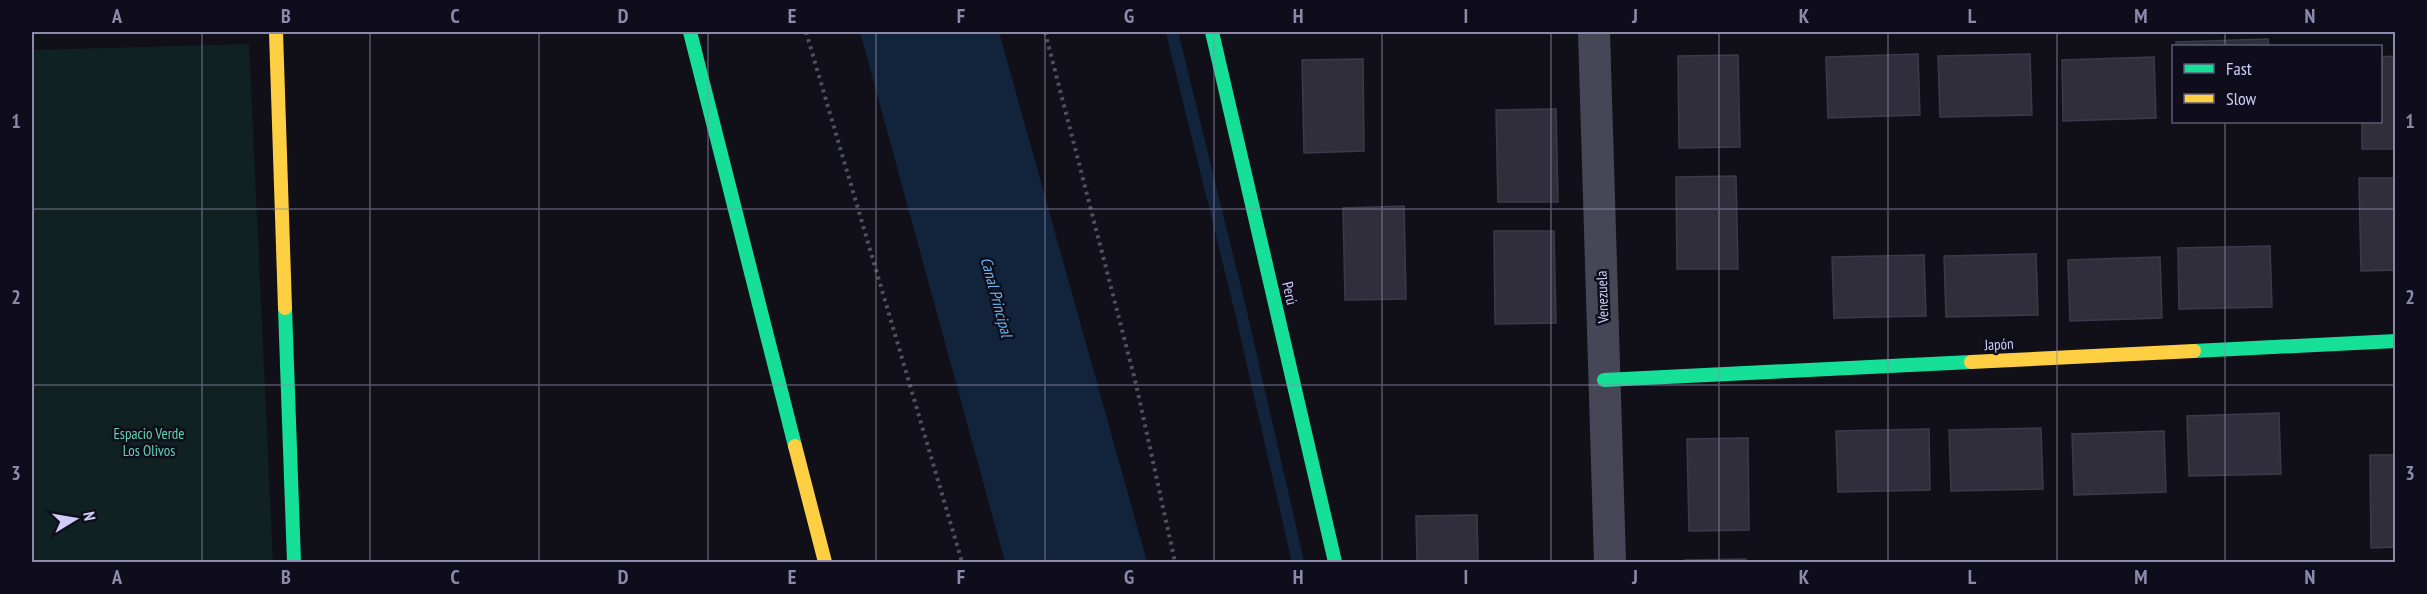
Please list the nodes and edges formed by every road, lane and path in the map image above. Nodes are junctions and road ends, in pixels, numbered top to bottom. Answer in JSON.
{"nodes":[{"id":1,"x":276,"y":32,"type":"edge"},
{"id":2,"x":690,"y":32,"type":"edge"},
{"id":3,"x":806,"y":32,"type":"edge"},
{"id":4,"x":1046,"y":32,"type":"edge"},
{"id":5,"x":1212,"y":32,"type":"edge"},
{"id":6,"x":1594,"y":32,"type":"edge"},
{"id":7,"x":2396,"y":341,"type":"edge"},
{"id":8,"x":1604,"y":380,"type":"junction"},
{"id":9,"x":294,"y":562,"type":"edge"},
{"id":10,"x":825,"y":562,"type":"edge"},
{"id":11,"x":962,"y":562,"type":"edge"},
{"id":12,"x":1176,"y":562,"type":"edge"},
{"id":13,"x":1335,"y":562,"type":"edge"},
{"id":14,"x":1610,"y":562,"type":"edge"}],
"edges":[{"from":1,"to":9,"type":"street"},
{"from":2,"to":10,"type":"street"},
{"from":3,"to":11,"type":"path"},
{"from":4,"to":12,"type":"path"},
{"from":5,"to":13,"type":"street","name":"Perú"},
{"from":6,"to":8,"type":"street","name":"Venezuela"},
{"from":7,"to":8,"type":"street","name":"Japón"},
{"from":8,"to":14,"type":"street","name":"Venezuela"}]}
